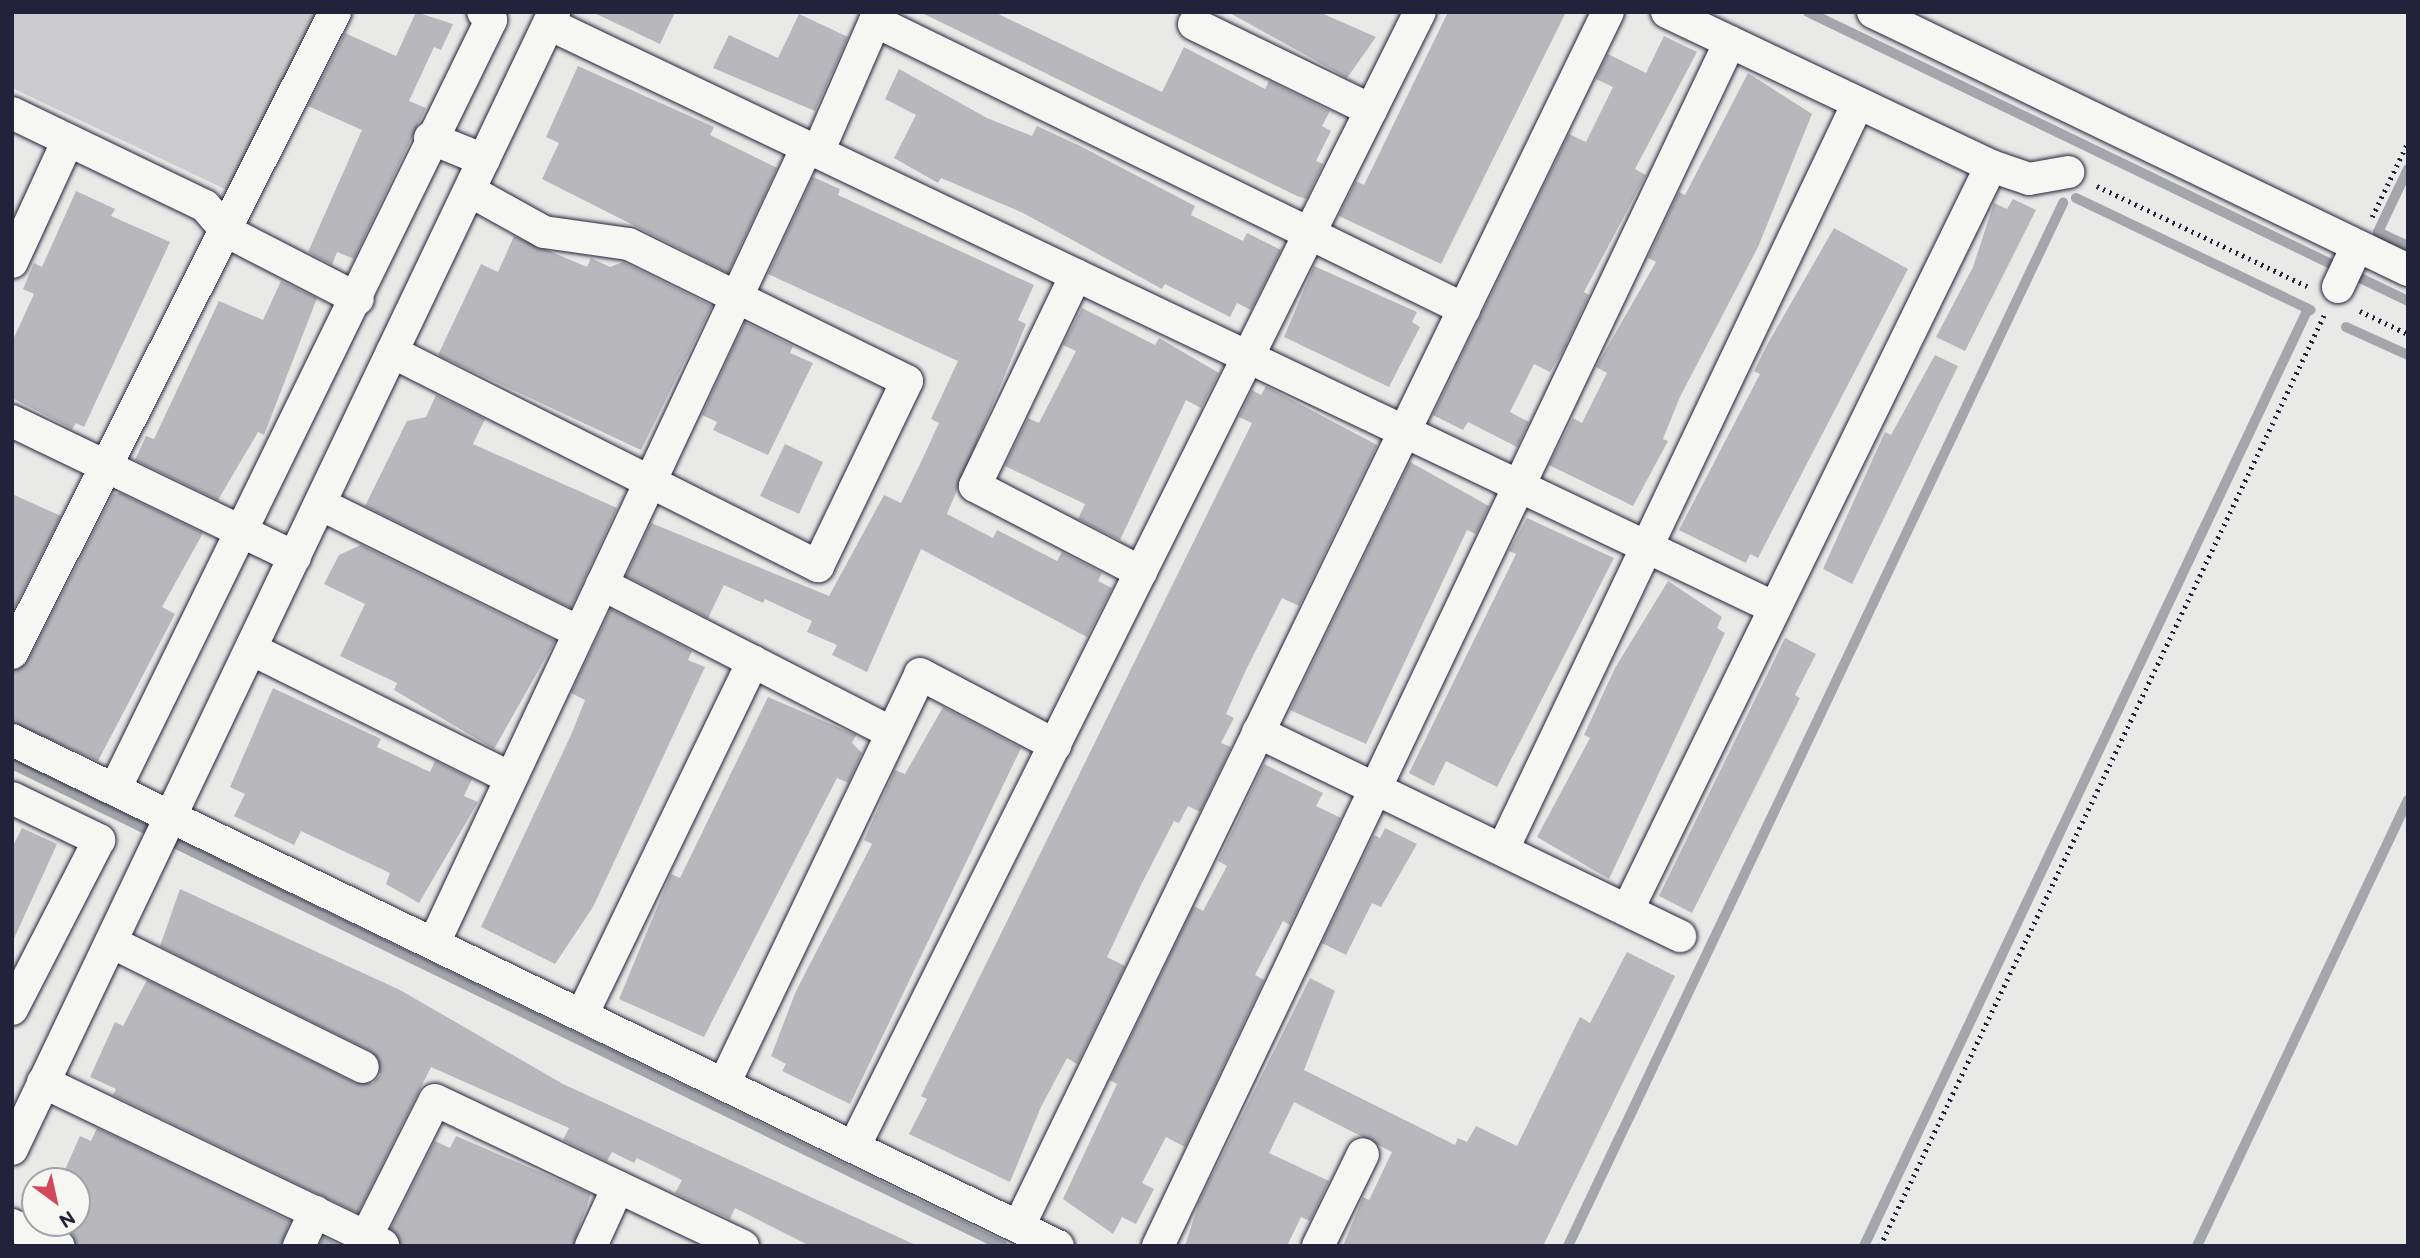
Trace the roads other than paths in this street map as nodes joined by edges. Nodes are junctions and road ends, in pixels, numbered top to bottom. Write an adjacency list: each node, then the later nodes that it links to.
1 (335, 12): 21 (street)
2 (1420, 12): 12 (street)
3 (1608, 12): 30 (street)
4 (1667, 12): 10 (street)
5 (1873, 12): 23 (street)
6 (480, 13): 14 (street)
7 (877, 16): 16 (street); 22 (street)
8 (552, 18): 16 (street); 17 (street)
9 (1194, 24): 12 (street)
10 (1730, 42): 11 (street); 37 (street)
11 (1858, 103): 18 (street); 40 (street)
12 (1371, 110): 22 (street)
13 (12, 113): 15 (street)
14 (430, 138): 17 (street); 29 (street)
15 (68, 140): 21 (street); 24 (street)
16 (812, 149): 26 (street); 28 (street)
17 (484, 160): 20 (street)
18 (1991, 166): 19 (street); 44 (street)
19 (2068, 172)
20 (470, 191): 28 (street); 31 (street)
21 (228, 232): 29 (street); 35 (street)
22 (1310, 233): 30 (street); 32 (street)
23 (2355, 252): 25 (street); 27 (street)
24 (12, 262)
25 (2408, 270)
26 (1076, 275): 32 (street); 42 (street)
27 (2335, 292)
28 (737, 295): 36 (street); 36 (street)
29 (358, 299): 39 (street)
30 (1464, 309): 34 (street)
31 (392, 352): 36 (street); 38 (street)
32 (1248, 357): 34 (street); 42 (street)
33 (12, 421): 35 (street)
34 (1405, 432): 37 (street); 49 (street)
35 (105, 464): 39 (street); 47 (street)
36 (650, 481): 43 (street)
37 (1519, 486): 40 (street); 54 (street)
38 (320, 505): 41 (street); 45 (street)
39 (240, 528): 41 (street); 55 (street)
40 (1647, 547): 44 (street); 58 (street)
41 (295, 557): 46 (street)
42 (1141, 572): 52 (street)
43 (602, 584): 45 (street); 48 (street)
44 (1775, 608): 59 (street)
45 (579, 632): 53 (street)
46 (251, 649): 53 (street); 57 (street)
47 (12, 653)
48 (754, 661): 50 (street); 64 (street)
49 (1258, 732): 54 (street); 74 (street)
50 (892, 733): 52 (street); 67 (street)
51 (12, 740): 55 (street)
52 (1055, 745): 68 (street)
53 (510, 778): 62 (street)
54 (1376, 788): 58 (street); 81 (street)
55 (115, 789): 57 (street)
56 (12, 798): 63 (street)
57 (172, 816): 61 (street); 62 (street)
58 (1503, 849): 59 (street)
59 (1628, 909): 60 (street)
60 (1680, 936)
61 (111, 942): 65 (street); 66 (street)
62 (433, 943): 64 (street)
63 (12, 1009)
64 (582, 1015): 67 (street)
65 (363, 1068)
66 (43, 1082): 69 (street); 72 (street)
67 (724, 1084): 68 (street)
68 (854, 1147): 74 (street)
69 (12, 1149)
70 (1363, 1154): 82 (street)
71 (618, 1187): 75 (street); 78 (street); 79 (street)
72 (315, 1212): 75 (street); 77 (street)
73 (12, 1225): 76 (street)
74 (1018, 1226): 80 (street)
75 (375, 1242)
76 (58, 1246)
77 (299, 1246)
78 (591, 1246)
79 (743, 1246)
80 (1058, 1246)
81 (1158, 1246)
82 (1318, 1246)

